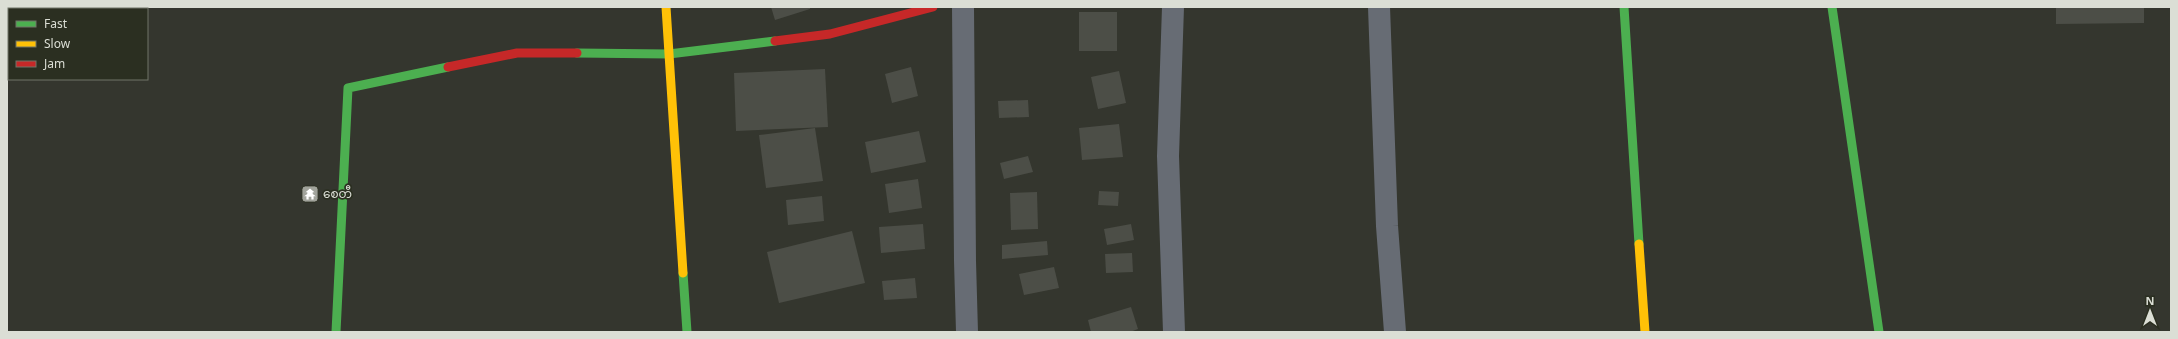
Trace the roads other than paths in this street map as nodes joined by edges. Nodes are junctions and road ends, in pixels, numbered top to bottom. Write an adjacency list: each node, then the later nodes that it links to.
1 (666, 7): 8 (main road)
2 (933, 7): 8 (main road)
3 (963, 7): 11 (street)
4 (1173, 7): 12 (street)
5 (1380, 7): 13 (street)
6 (1624, 7): 14 (main road)
7 (1832, 7): 15 (main road)
8 (669, 54): 9 (main road); 10 (main road)
9 (336, 332)
10 (687, 332)
11 (967, 332)
12 (1174, 332)
13 (1395, 332)
14 (1645, 332)
15 (1878, 332)

